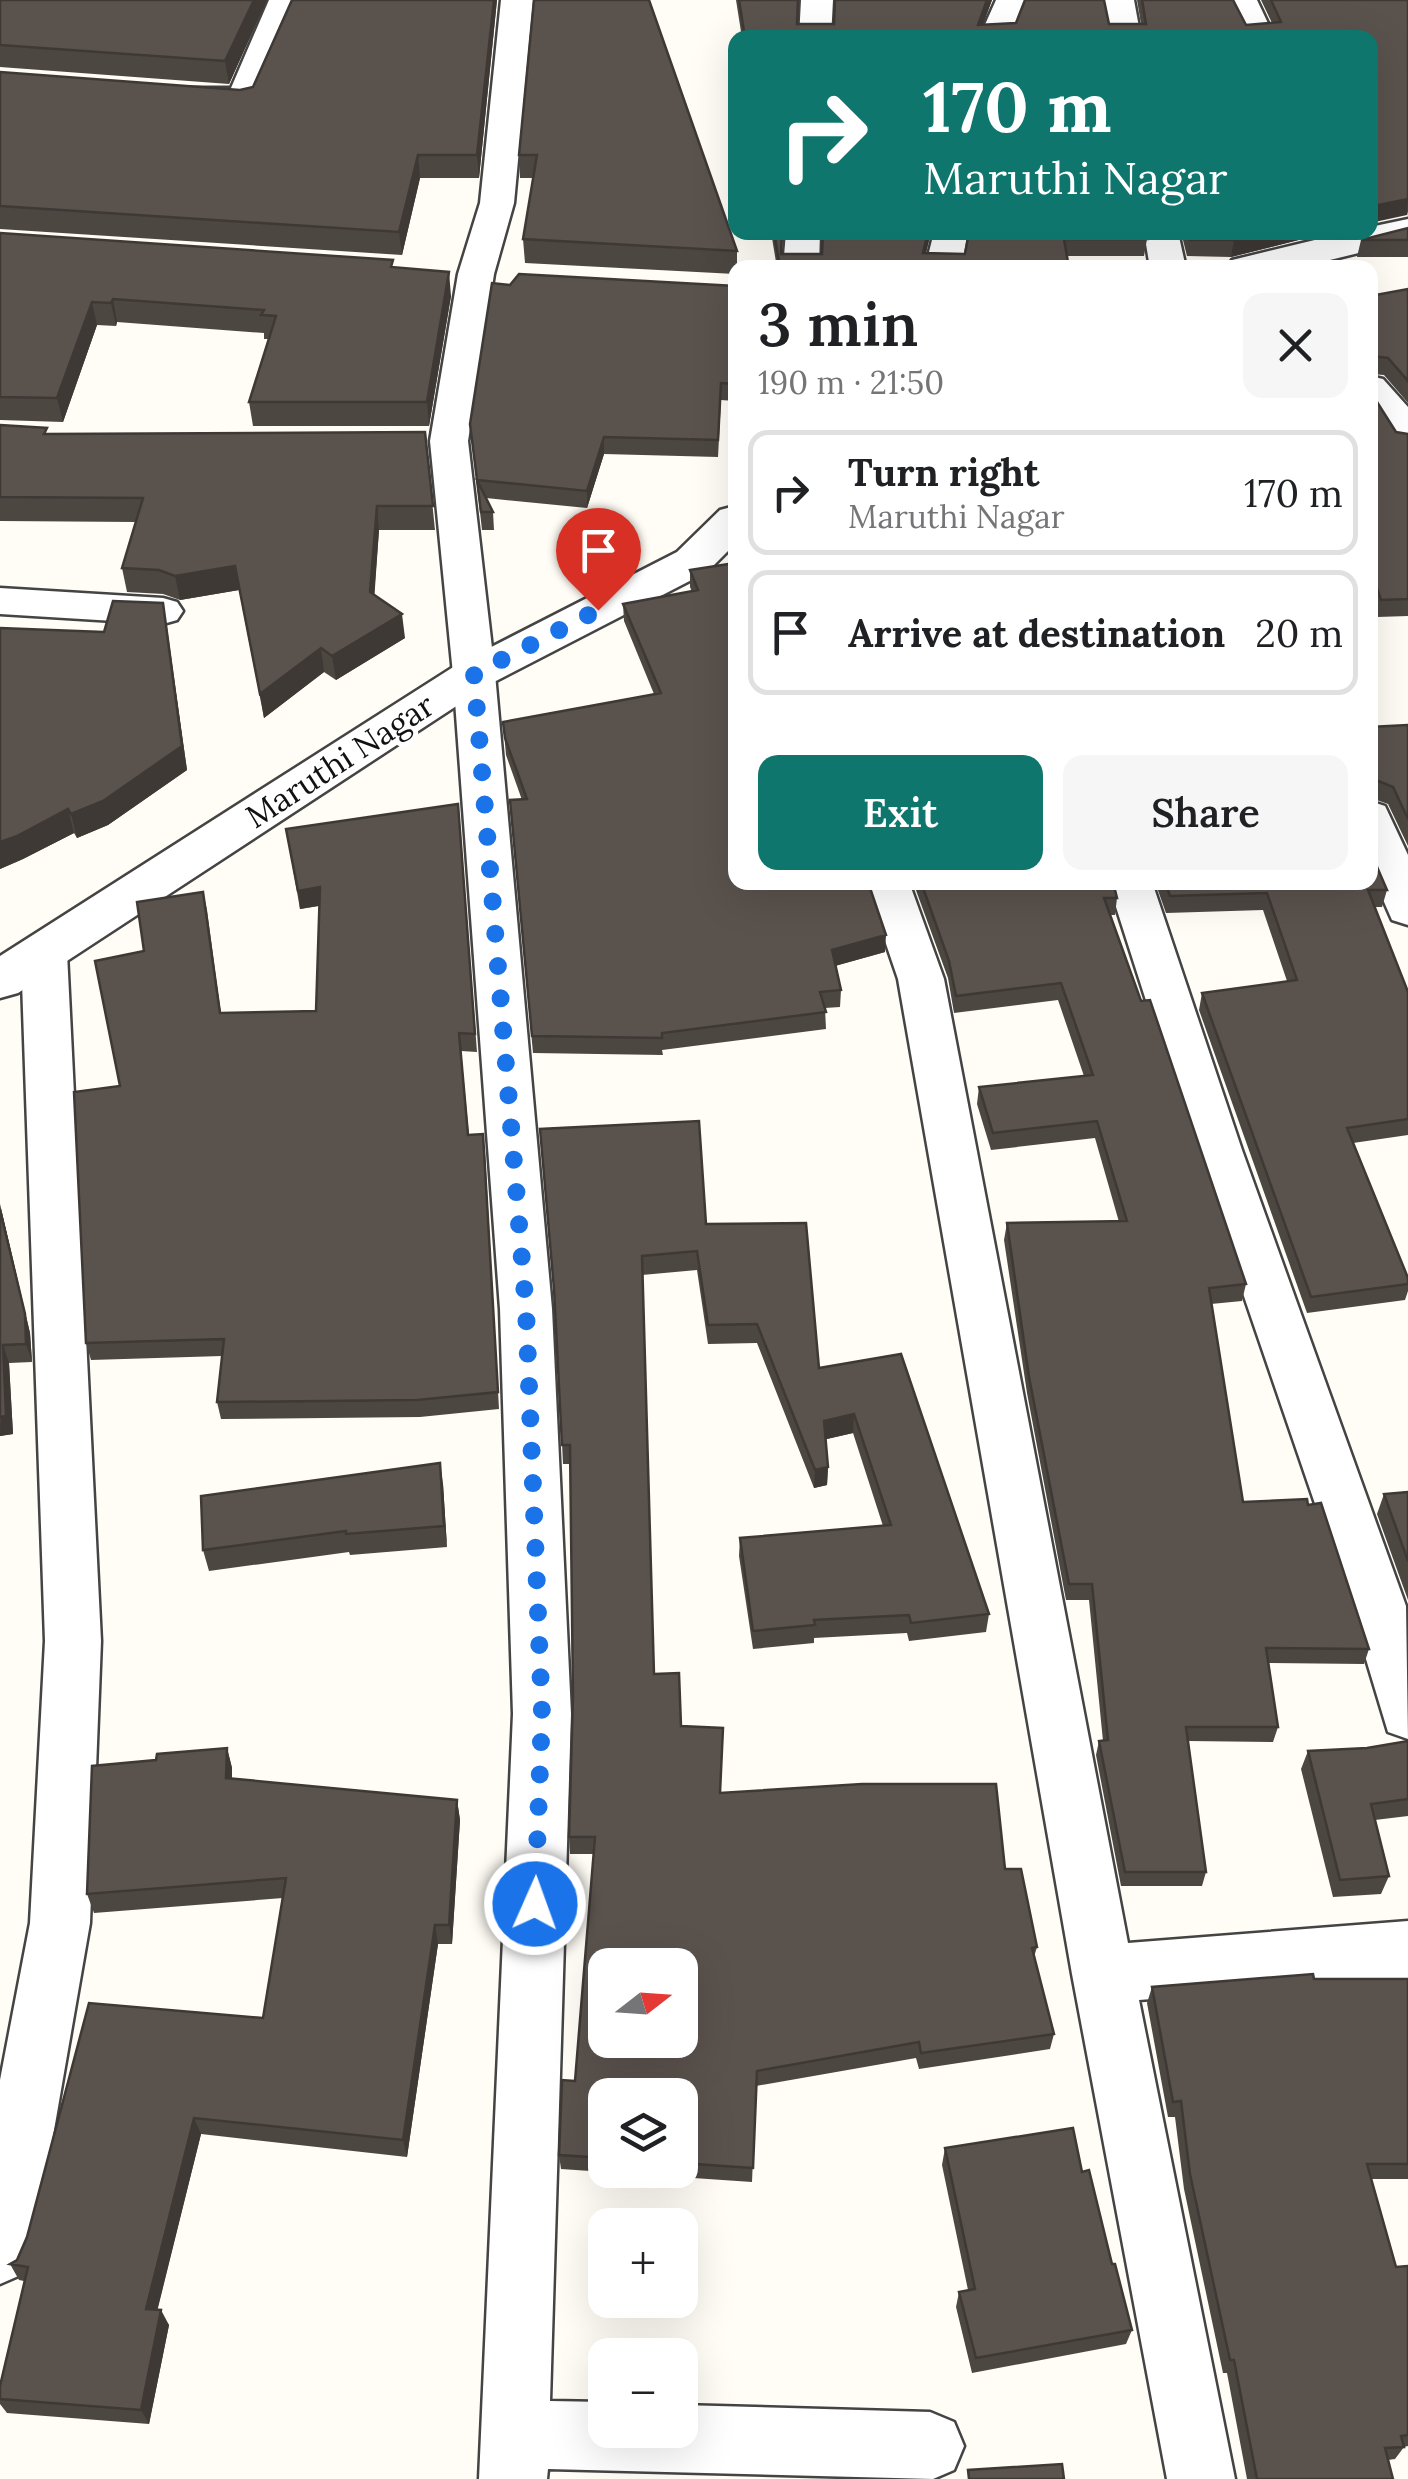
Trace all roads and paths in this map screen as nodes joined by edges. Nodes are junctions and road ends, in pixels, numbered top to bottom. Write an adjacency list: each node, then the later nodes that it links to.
1 (284, 0): 11 (street)
2 (516, 0): 15 (street)
3 (817, 0): 7 (street)
4 (1012, 0): 8 (street)
5 (1118, 0): 9 (street)
6 (1241, 0): 10 (street)
7 (815, 30)
8 (998, 30)
9 (1124, 30)
10 (1255, 30)
11 (150, 92)
12 (1358, 240): 13 (street)
13 (1277, 260)
14 (437, 272): 15 (street)
15 (476, 274): 16 (street); 20 (street)
16 (516, 276)
17 (1384, 402): 18 (street)
18 (1408, 439)
19 (410, 441): 20 (street)
20 (449, 441): 24 (street)
21 (728, 526): 24 (street, Maruthi Nagar)
22 (0, 601): 23 (street)
23 (163, 611)
24 (474, 674): 29 (street, Maruthi Nagar); 36 (street)
25 (1378, 835): 28 (street)
26 (890, 890): 33 (street)
27 (1133, 890): 30 (street)
28 (1408, 908)
29 (22, 967): 34 (street)
30 (1393, 1606): 31 (street)
31 (1408, 1714)
32 (1408, 1950): 33 (street)
33 (1103, 1974): 37 (street)
34 (0, 2251)
35 (930, 2446): 36 (street)
36 (515, 2456)
37 (1201, 2479)

